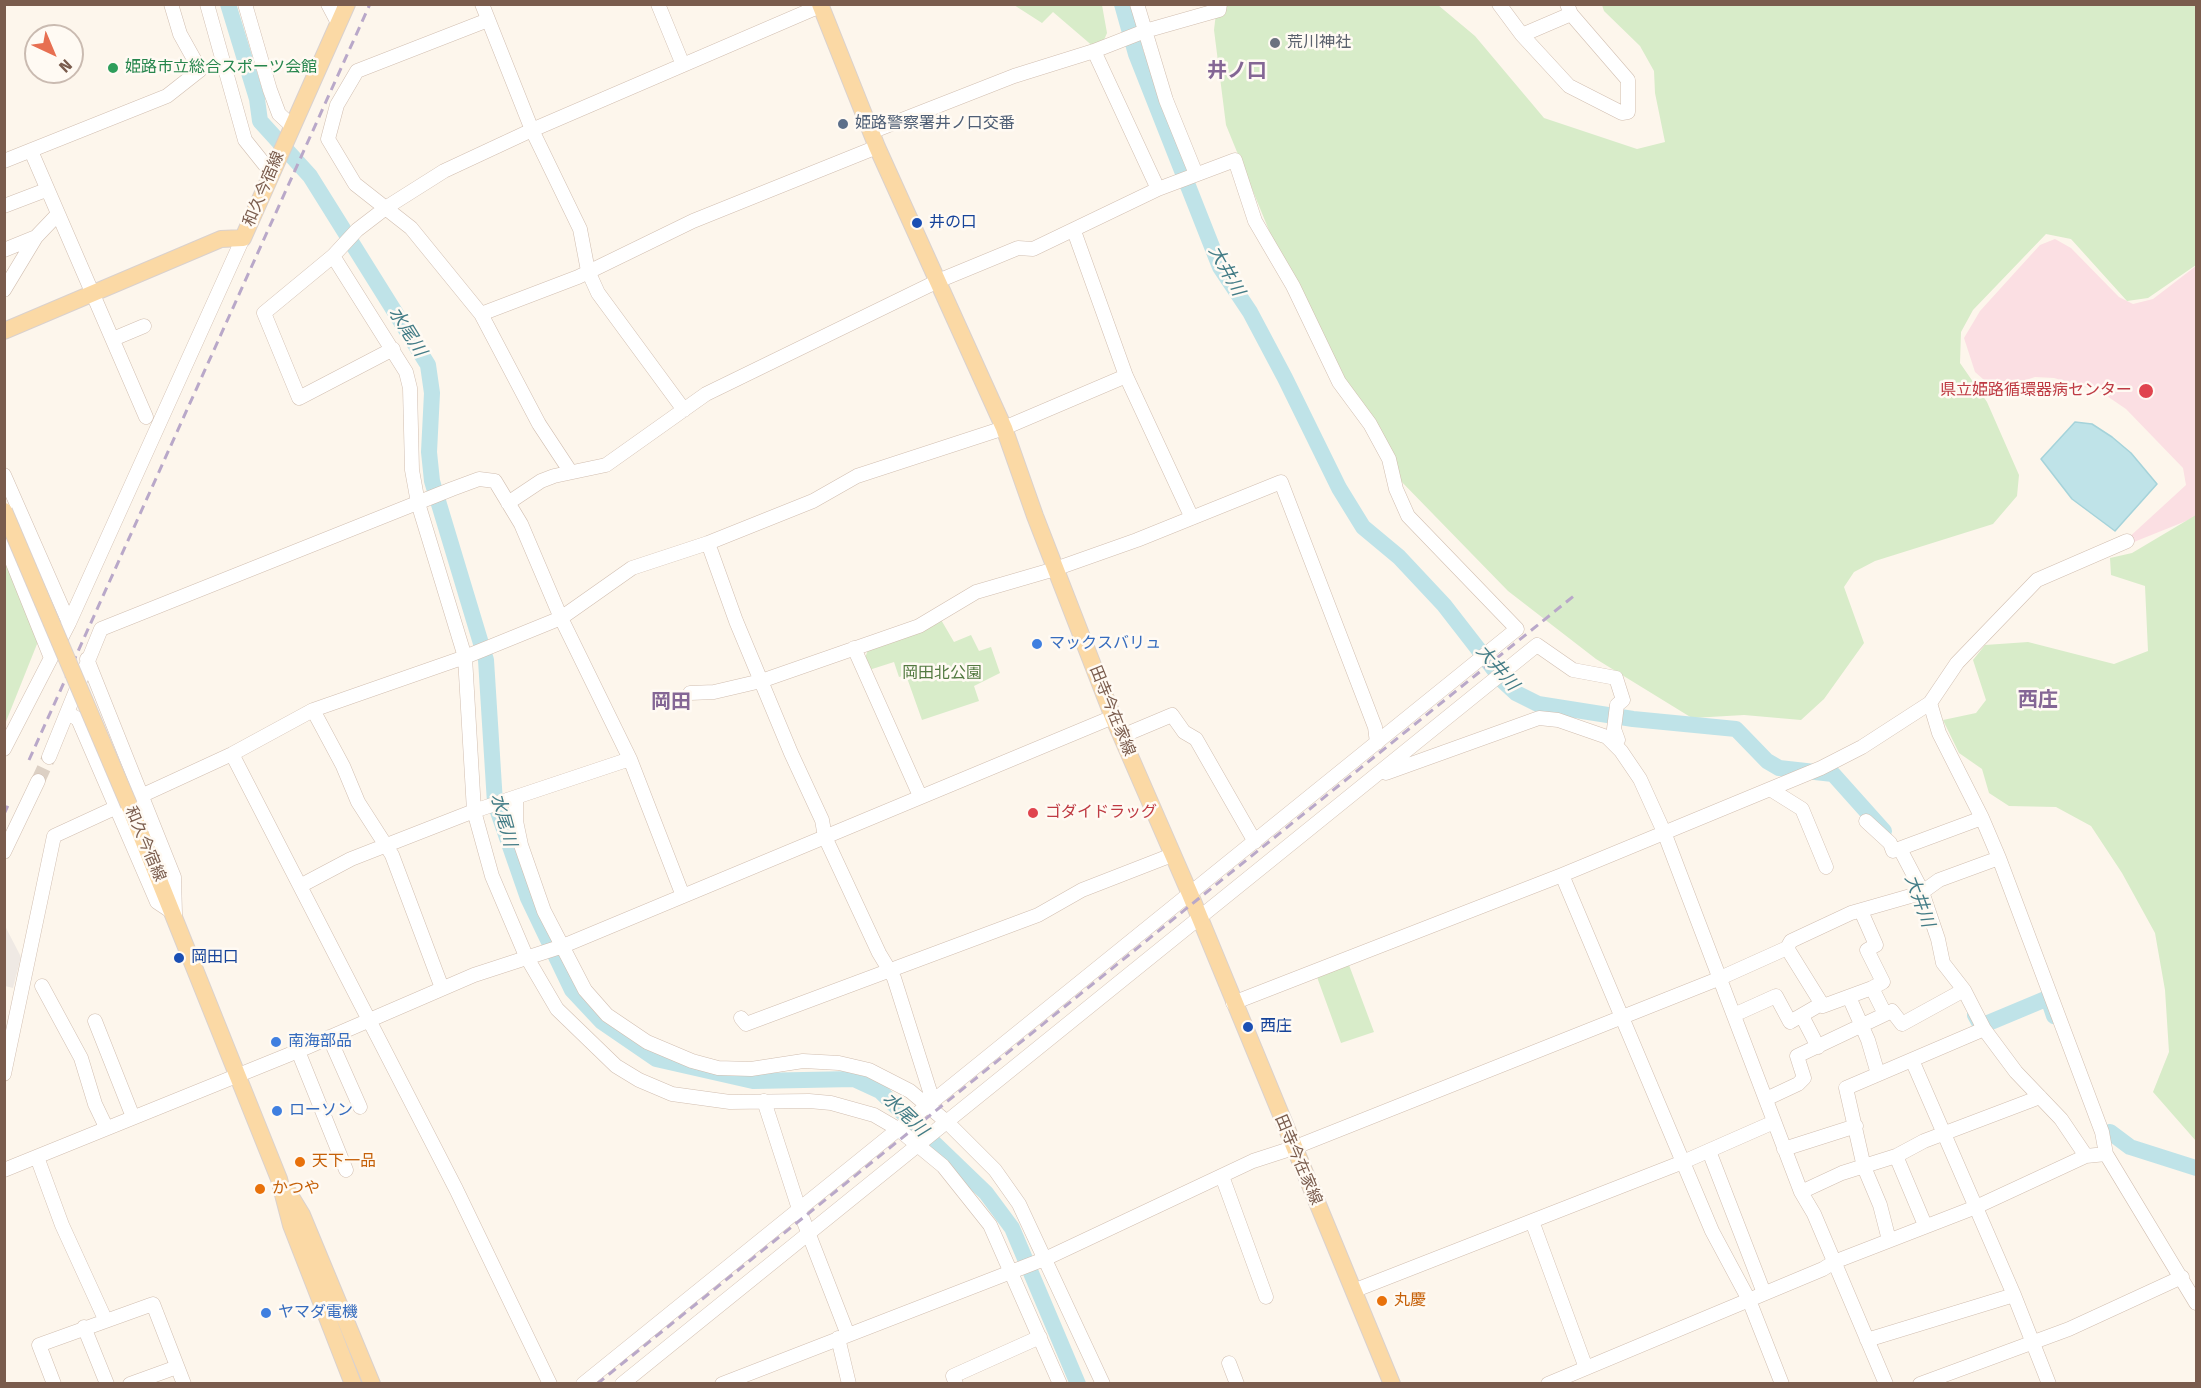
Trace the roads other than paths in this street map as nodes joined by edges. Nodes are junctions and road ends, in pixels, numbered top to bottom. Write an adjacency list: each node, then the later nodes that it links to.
1 (171, 4): 22 (street)
2 (207, 4): 24 (street)
3 (245, 4): 19 (street)
4 (328, 4): 14 (street)
5 (347, 4): 14 (main road, 和久今宿線)
6 (482, 4): 13 (street)
7 (658, 4): 18 (street)
8 (1137, 4): 15 (street)
9 (1220, 4): 15 (street)
10 (1499, 4): 16 (street)
11 (820, 5): 18 (street); 21 (main road, 田寺今在家線)
12 (1569, 9): 16 (street); 16 (street)
13 (488, 20): 20 (street); 29 (street)
14 (338, 23): 19 (main road, 和久今宿線)
15 (1145, 31): 17 (street); 25 (street)
16 (1522, 35)
17 (1094, 51): 21 (street); 26 (street)
18 (683, 65): 20 (street)
19 (292, 126): 24 (main road, 和久今宿線)
20 (532, 130): 29 (street); 36 (street)
21 (874, 140): 36 (street); 37 (main road, 田寺今在家線)
22 (31, 151): 23 (street); 27 (street)
23 (4, 161)
24 (272, 170): 33 (main road, 和久今宿線)
25 (1196, 174): 26 (street); 61 (street)
26 (1158, 189): 31 (street)
27 (46, 190): 28 (street); 30 (street)
28 (4, 206)
29 (387, 207): 35 (street); 40 (street)
30 (57, 215): 32 (street); 39 (street)
31 (1074, 231): 37 (street); 45 (street)
32 (36, 237): 34 (street); 38 (street)
33 (243, 238): 39 (main road, 和久今宿線); 60 (street)
34 (4, 250)
35 (333, 256): 44 (street); 44 (street)
36 (588, 271): 40 (street); 46 (street)
37 (938, 281): 46 (street); 48 (main road, 田寺今在家線)
38 (4, 290)
39 (92, 294): 42 (main road, 和久今宿線); 43 (street)
40 (481, 314): 49 (street)
41 (144, 326): 43 (street)
42 (4, 330)
43 (113, 339): 47 (street)
44 (393, 349): 51 (street)
45 (1126, 376): 48 (street); 54 (street)
46 (684, 410): 49 (street)
47 (146, 417)
48 (1004, 428): 57 (street); 58 (main road, 田寺今在家線)
49 (570, 471): 52 (street)
50 (4, 475): 60 (street)
51 (418, 503): 52 (street); 64 (street); 66 (street)
52 (508, 503): 59 (street)
53 (4, 511): 85 (main road, 和久今宿線, bridge)
54 (1192, 518): 58 (street); 74 (street)
55 (4, 541): 65 (street)
56 (2127, 541): 69 (street)
57 (708, 543): 59 (street); 67 (street)
58 (1055, 569): 62 (street); 72 (main road, 田寺今在家線)
59 (561, 618): 64 (street); 79 (street)
60 (69, 623): 65 (street)
61 (1511, 635): 63 (street); 74 (street)
62 (854, 648): 67 (street); 83 (street)
63 (1528, 652): 75 (street); 80 (street)
64 (465, 657): 70 (street); 86 (street)
65 (51, 658): 76 (street)
66 (87, 659): 71 (street); 85 (street)
67 (761, 681): 68 (street); 90 (street)
68 (690, 693)
69 (1930, 703): 82 (street); 87 (street)
70 (313, 710): 77 (street); 92 (street)
71 (67, 713): 78 (street); 85 (street)
72 (1113, 717): 73 (main road, 田寺今在家線); 83 (street)
73 (1122, 736): 91 (street); 95 (main road, 田寺今在家線)
74 (1377, 743): 91 (street)
75 (1615, 745): 80 (street); 89 (street)
76 (4, 749)
77 (232, 754): 85 (street); 99 (street)
78 (49, 757)
79 (630, 759): 84 (street); 102 (street)
80 (1376, 777): 104 (street)
81 (38, 781): 94 (street)
82 (1770, 789): 89 (street); 97 (street)
83 (920, 796): 90 (street)
84 (516, 797): 86 (street); 105 (street)
85 (129, 803): 130 (main road, 和久今宿線); 131 (street)
86 (474, 811): 92 (street); 107 (street)
87 (1982, 818): 93 (street); 96 (street)
88 (1866, 821): 93 (street)
89 (1664, 831): 98 (street); 109 (street)
90 (825, 837): 102 (street); 108 (street)
91 (1255, 842): 101 (street)
92 (387, 845): 99 (street); 111 (street)
93 (1899, 849): 100 (street)
94 (4, 852)
95 (1172, 855): 101 (main road, 田寺今在家線); 108 (street)
96 (1999, 858): 100 (street); 149 (street)
97 (1826, 867)
98 (1562, 875): 115 (street); 121 (street)
99 (300, 886): 122 (street)
100 (1921, 893): 103 (street); 113 (street)
101 (1190, 894): 104 (main road, 田寺今在家線); 136 (street)
102 (683, 896): 105 (street)
103 (1861, 911): 106 (street); 112 (street)
104 (1198, 919): 115 (main road, 田寺今在家線); 140 (street)
105 (563, 946): 107 (street); 136 (street)
106 (1787, 948): 109 (street); 116 (street)
107 (526, 956): 111 (street); 135 (street)
108 (888, 969): 120 (street); 136 (street)
109 (1718, 980): 117 (street); 121 (street)
110 (42, 986): 142 (street)
111 (442, 988): 122 (street)
112 (1872, 988): 114 (street); 118 (street)
113 (1964, 990): 118 (street); 125 (street)
114 (1849, 997): 116 (street); 124 (street)
115 (1233, 1002): 146 (main road, 田寺今在家線)
116 (1821, 1004): 119 (street)
117 (1736, 1014): 119 (street); 134 (street)
118 (1885, 1014): 124 (street)
119 (1802, 1016): 127 (street)
120 (741, 1018)
121 (1624, 1018): 146 (street); 153 (street)
122 (369, 1019): 126 (street); 191 (street)
123 (95, 1021): 138 (street)
124 (1862, 1025): 127 (street); 132 (street)
125 (1984, 1029): 129 (street); 133 (street)
126 (329, 1037): 128 (street); 137 (street)
127 (1818, 1047): 134 (street)
128 (298, 1051): 130 (street); 156 (street)
129 (1912, 1060): 132 (street); 144 (street)
130 (238, 1073): 138 (street); 158 (main road, 和久今宿線)
131 (4, 1074)
132 (1878, 1074): 141 (street)
133 (2040, 1096): 144 (street); 151 (street)
134 (1766, 1099): 139 (street)
135 (764, 1101): 143 (street); 161 (street)
136 (930, 1104): 140 (street); 143 (street)
137 (360, 1107)
138 (134, 1117): 142 (street)
139 (1774, 1122): 147 (street); 148 (street)
140 (948, 1123): 145 (street); 166 (street)
141 (1856, 1126): 147 (street); 154 (street)
142 (106, 1127): 152 (street)
143 (898, 1129): 145 (street); 161 (street)
144 (1945, 1134): 150 (street); 160 (street)
145 (918, 1147): 164 (street); 168 (street)
146 (1293, 1148): 157 (street); 170 (main road, 田寺今在家線)
147 (1784, 1149): 159 (street)
148 (1709, 1151): 153 (street); 171 (street)
149 (2106, 1154): 151 (street); 169 (street)
150 (1896, 1156): 154 (street); 163 (street)
151 (2086, 1156): 160 (street)
152 (37, 1157): 155 (street); 176 (street)
153 (1683, 1162): 162 (street); 174 (street)
154 (1864, 1167): 159 (street); 165 (street)
155 (4, 1170)
156 (345, 1170)
157 (1222, 1176): 166 (street); 173 (street)
158 (279, 1179): 189 (main road, 和久今宿線); 190 (main road, 和久今宿線)
159 (1801, 1192): 167 (street)
160 (1976, 1207): 163 (street); 172 (street)
161 (799, 1209): 164 (street); 192 (street)
162 (1532, 1221): 170 (street); 184 (street)
163 (1925, 1225): 165 (street)
164 (810, 1233): 178 (street); 193 (street)
165 (1889, 1240): 167 (street)
166 (1047, 1258): 168 (street); 198 (street)
167 (1834, 1262): 171 (street); 180 (street)
168 (1010, 1272): 178 (street); 179 (street)
169 (2182, 1277): 175 (street); 181 (street)
170 (1353, 1291): 200 (main road, 田寺今在家線)
171 (1764, 1293): 174 (street)
172 (2014, 1295): 180 (street); 181 (street)
173 (1266, 1297)
174 (1749, 1300): 184 (street); 202 (street)
175 (2196, 1303)
176 (105, 1319): 177 (street); 183 (street)
177 (84, 1327): 185 (street); 186 (street)
178 (843, 1336): 194 (street); 195 (street)
179 (1040, 1337): 196 (street); 197 (street)
180 (1867, 1340): 203 (street)
181 (2033, 1342): 204 (street); 205 (street)
182 (1228, 1363): 199 (street)
183 (177, 1367): 187 (street); 188 (street)
184 (1586, 1368): 201 (street)
185 (54, 1383)
186 (107, 1383)
187 (130, 1383)
188 (184, 1383)
189 (353, 1383)
190 (372, 1383)
191 (550, 1383)
192 (584, 1383)
193 (622, 1383)
194 (722, 1383)
195 (849, 1383)
196 (956, 1383)
197 (1058, 1383)
198 (1103, 1383)
199 (1237, 1383)
200 (1392, 1383)
201 (1548, 1383)
202 (1782, 1383)
203 (1886, 1383)
204 (1920, 1383)
205 (2049, 1383)

